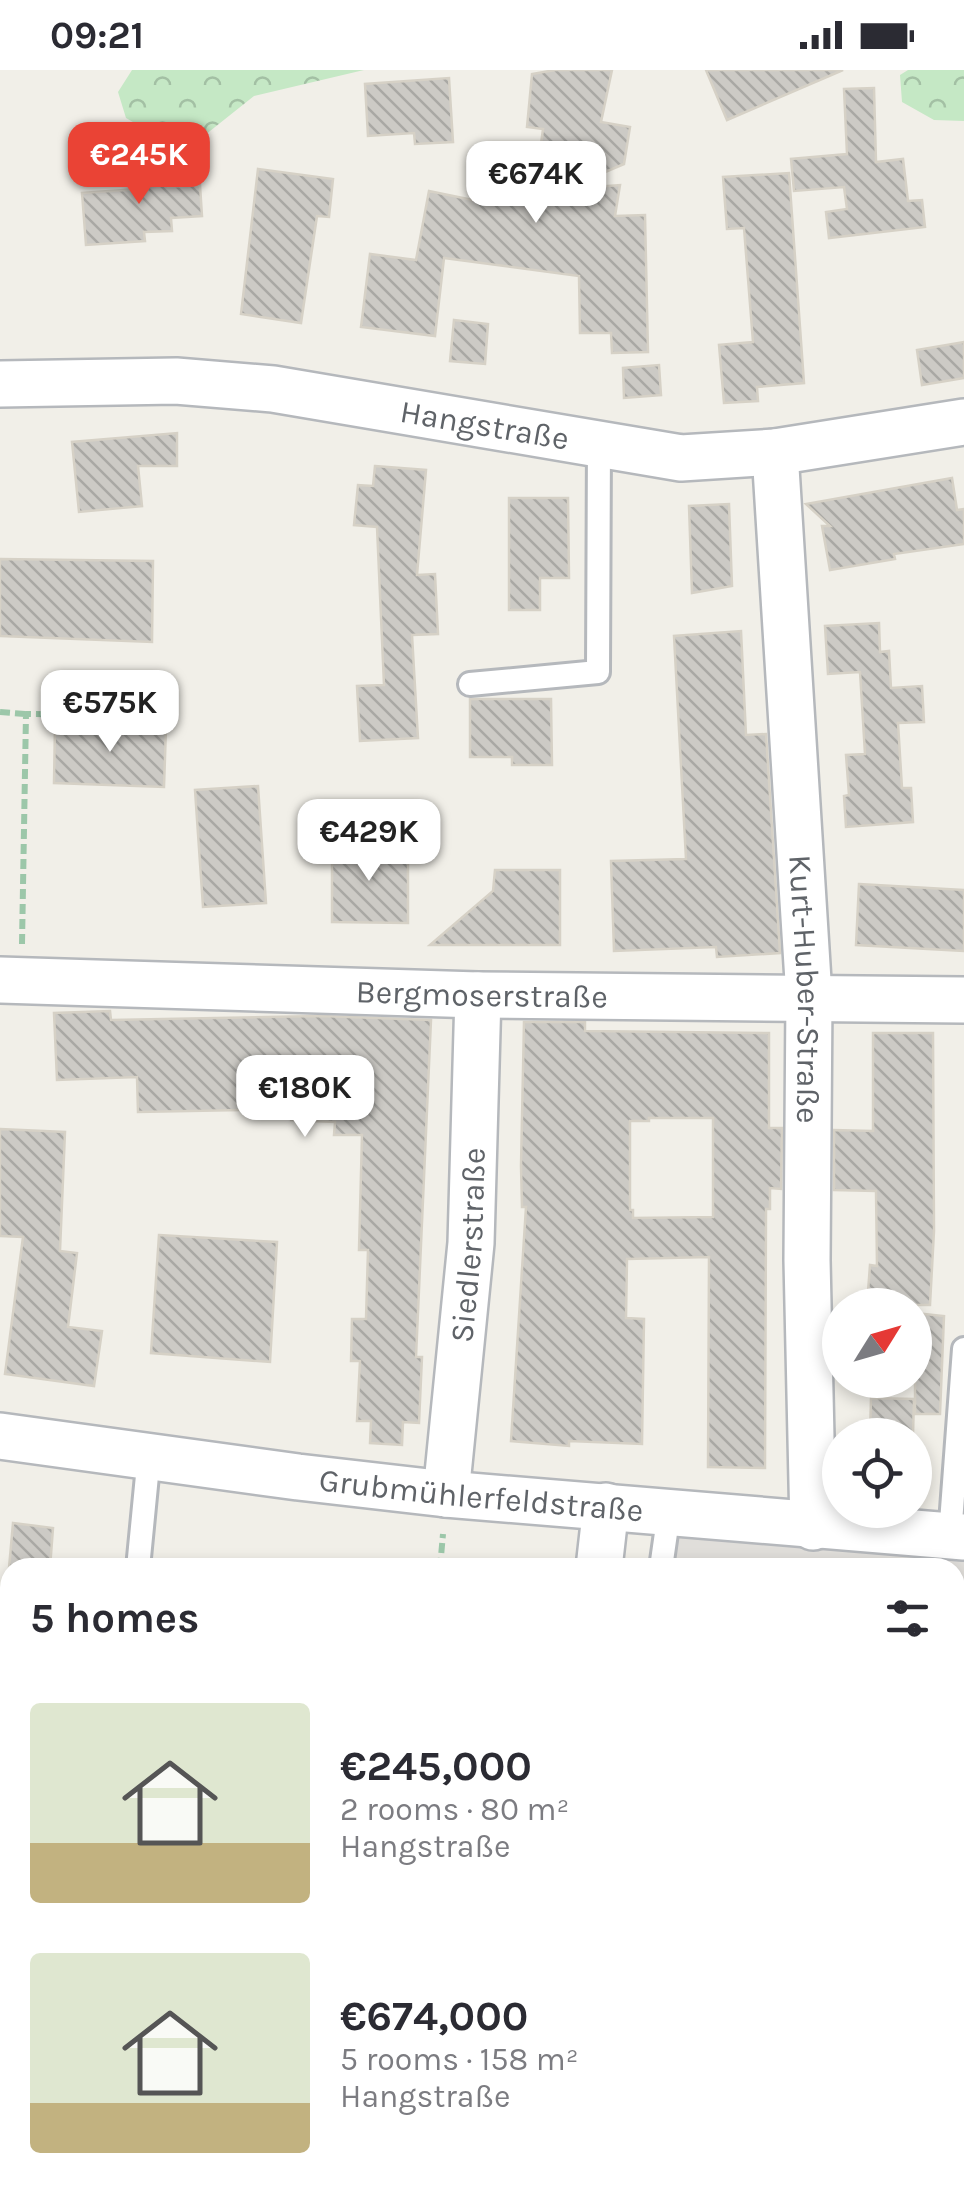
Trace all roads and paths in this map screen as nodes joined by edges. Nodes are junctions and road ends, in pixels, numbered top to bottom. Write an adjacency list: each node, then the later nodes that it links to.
1 (0, 384): 3 (street, Hangstraße)
2 (964, 422): 4 (street, Hangstraße)
3 (599, 441): 4 (street, Hangstraße); 5 (lane)
4 (775, 452): 11 (street, Kurt-Huber-Straße)
5 (470, 684)
6 (0, 712): 7 (path)
7 (26, 714): 8 (path); 9 (path)
8 (109, 715)
9 (11, 965): 10 (street, Bergmoserstraße)
10 (478, 995): 11 (street, Bergmoserstraße); 16 (street, Siedlerstraße)
11 (808, 997): 12 (street, Bergmoserstraße); 19 (street, Kurt-Huber-Straße)
12 (964, 1000)
13 (964, 1349): 20 (lane)
14 (0, 1436): 15 (street, Grubmühlerfeldstraße)
15 (149, 1455): 16 (street, Grubmühlerfeldstraße); 21 (lane)
16 (446, 1494): 17 (street, Grubmühlerfeldstraße)
17 (606, 1506): 18 (street, Grubmühlerfeldstraße); 22 (street)
18 (669, 1512): 19 (street, Grubmühlerfeldstraße); 23 (lane)
19 (813, 1527): 20 (street, Grubmühlerfeldstraße)
20 (957, 1537)
21 (139, 1558)
22 (599, 1558)
23 (662, 1558)

